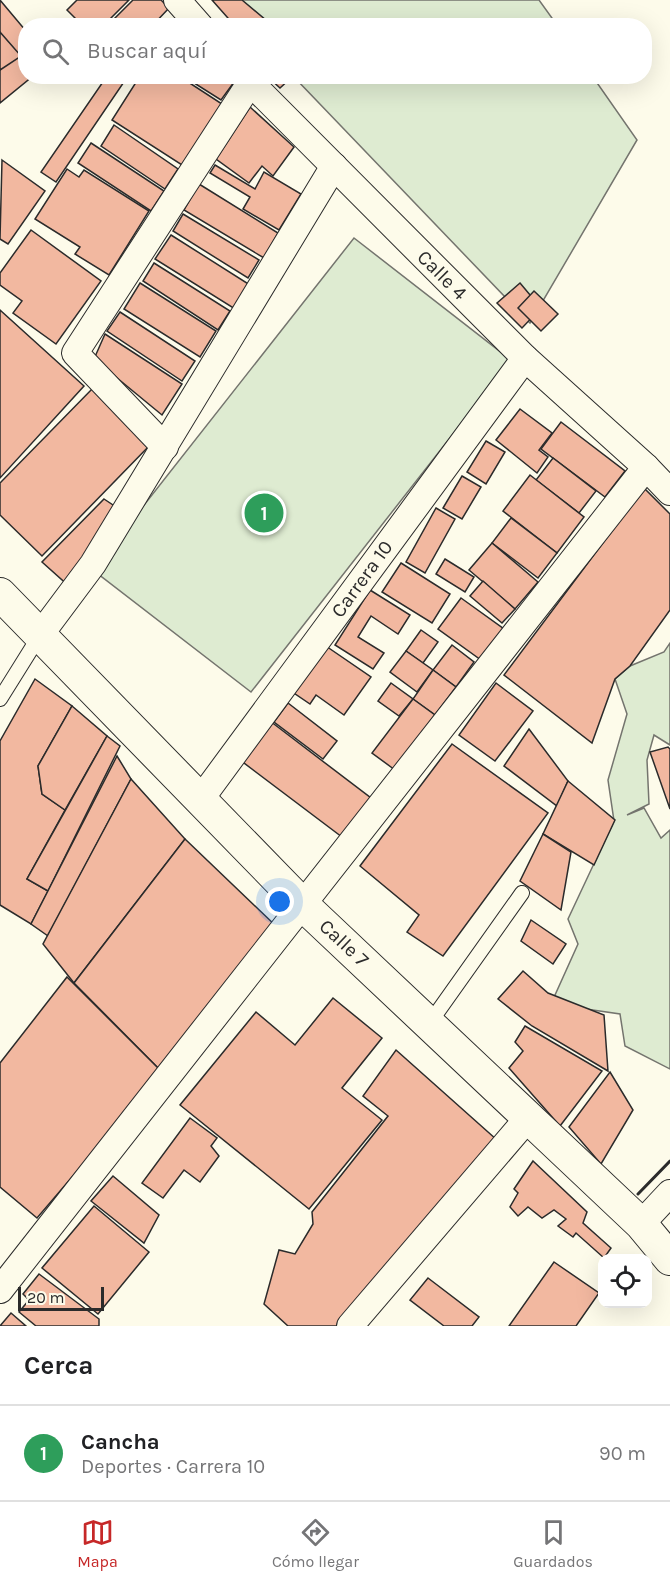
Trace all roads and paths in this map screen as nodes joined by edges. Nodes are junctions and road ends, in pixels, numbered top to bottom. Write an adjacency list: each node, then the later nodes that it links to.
1 (177, 0): 2 (street)
2 (193, 18)
3 (244, 84): 7 (street)
4 (251, 84): 5 (street, Calle 4)
5 (334, 166): 6 (street, Calle 4); 7 (street)
6 (525, 358): 8 (street, Calle 4); 13 (street, Carrera 10)
7 (165, 447): 11 (street)
8 (646, 467): 9 (street, Calle 4); 15 (street)
9 (670, 492)
10 (0, 594): 11 (street, Calle 7)
11 (40, 635): 12 (lane); 13 (street, Calle 7)
12 (0, 699)
13 (200, 800): 15 (street, Calle 7)
14 (522, 893): 16 (lane)
15 (303, 905): 16 (street, Calle 7); 21 (street)
16 (429, 1024): 17 (street, Calle 7)
17 (537, 1127): 19 (street, Calle 7); 22 (street)
18 (670, 1193): 19 (street)
19 (641, 1224): 20 (street, Calle 7)
20 (670, 1259)
21 (0, 1290)
22 (350, 1326)

